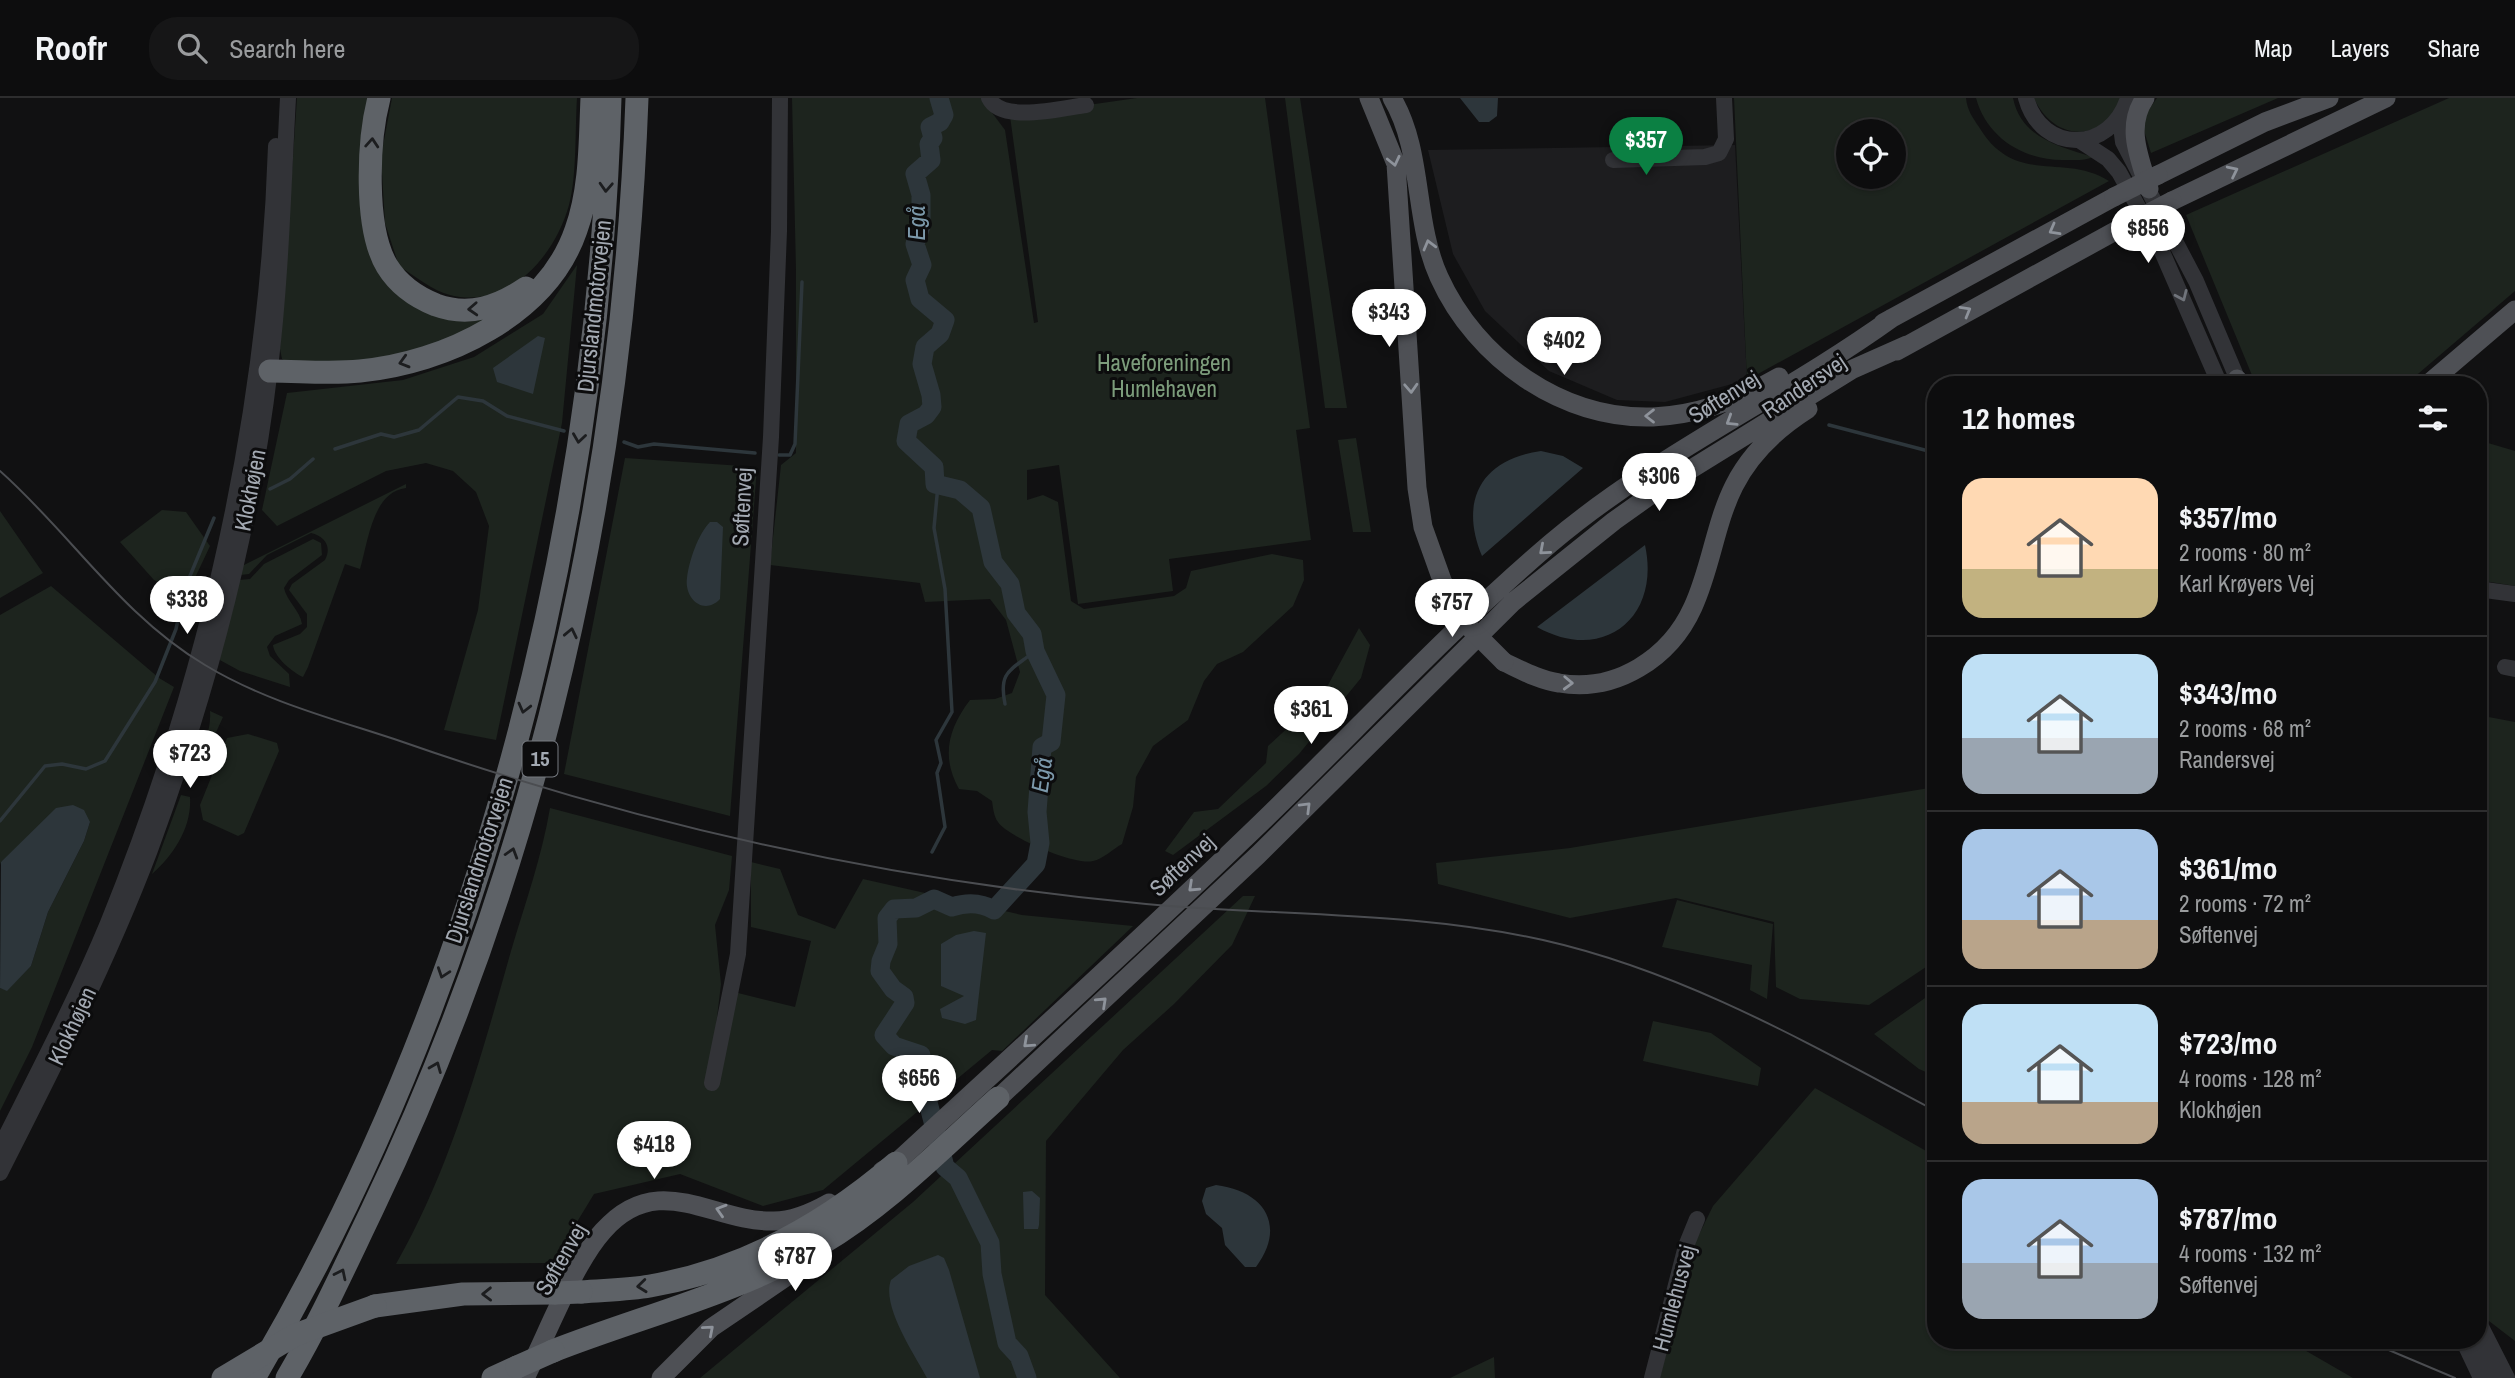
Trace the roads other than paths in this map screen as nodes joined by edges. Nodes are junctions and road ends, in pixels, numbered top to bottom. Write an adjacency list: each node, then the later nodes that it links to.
1 (277, 98): 29 (street, Klokhøjen)
2 (288, 98): 29 (street, Klokhøjen)
3 (379, 98): 23 (highway, one-way to 3)
4 (592, 98): 23 (highway)
5 (610, 98): 49 (highway, Djurslandmotorvejen / 15, one-way to 49)
6 (637, 98): 50 (highway, Djurslandmotorvejen / 15, one-way to 6)
7 (780, 98): 36 (street, Søftenvej)
8 (989, 98): 18 (street)
9 (1369, 98): 28 (main road, Randersvej, one-way to 28, bridge)
10 (1392, 98): 26 (main road, Randersvej, one-way to 10)
11 (1724, 98): 22 (street)
12 (2026, 98): 21 (street)
13 (2128, 98): 19 (street)
14 (2145, 98): 24 (main road)
15 (2305, 98): 20 (main road)
16 (2329, 98): 20 (main road, Randersvej)
17 (2386, 98): 28 (main road, Randersvej, one-way to 17, bridge)
18 (1086, 105)
19 (2120, 119): 21 (street); 24 (street)
20 (2265, 122): 24 (main road, Randersvej)
21 (2079, 140): 30 (street, one-way to 30)
22 (1613, 160)
23 (586, 174): 29 (highway, one-way to 29)
24 (2153, 182): 26 (main road, Randersvej, one-way to 26, bridge); 31 (street)
25 (2515, 310): 32 (main road)
26 (1892, 318): 38 (main road, Søftenvej, one-way to 38)
27 (2515, 326): 33 (main road)
28 (1907, 345): 37 (main road, Søftenvej, one-way to 28)
29 (264, 371): 39 (street, Klokhøjen); 40 (street, Klokhøjen)
30 (2231, 376)
31 (2232, 376)
32 (2438, 376)
33 (2456, 376)
34 (2487, 590): 35 (street)
35 (2515, 594)
36 (712, 1083)
37 (998, 1098): 38 (highway)
38 (974, 1112): 41 (highway)
39 (0, 1147)
40 (0, 1172)
41 (901, 1174): 46 (highway, bridge); 46 (main road, Søftenvej, one-way to 46); 48 (highway, one-way to 48, bridge); 52 (main road, one-way to 41)
42 (1697, 1219): 53 (street, Humlehusvej)
43 (2487, 1339): 47 (street)
44 (2467, 1349): 54 (street)
45 (2482, 1349): 47 (street)
46 (521, 1373): 51 (highway)
47 (2505, 1375)
48 (222, 1378)
49 (254, 1378)
50 (287, 1378)
51 (493, 1378)
52 (661, 1378)
53 (1652, 1378)
54 (2481, 1378)

